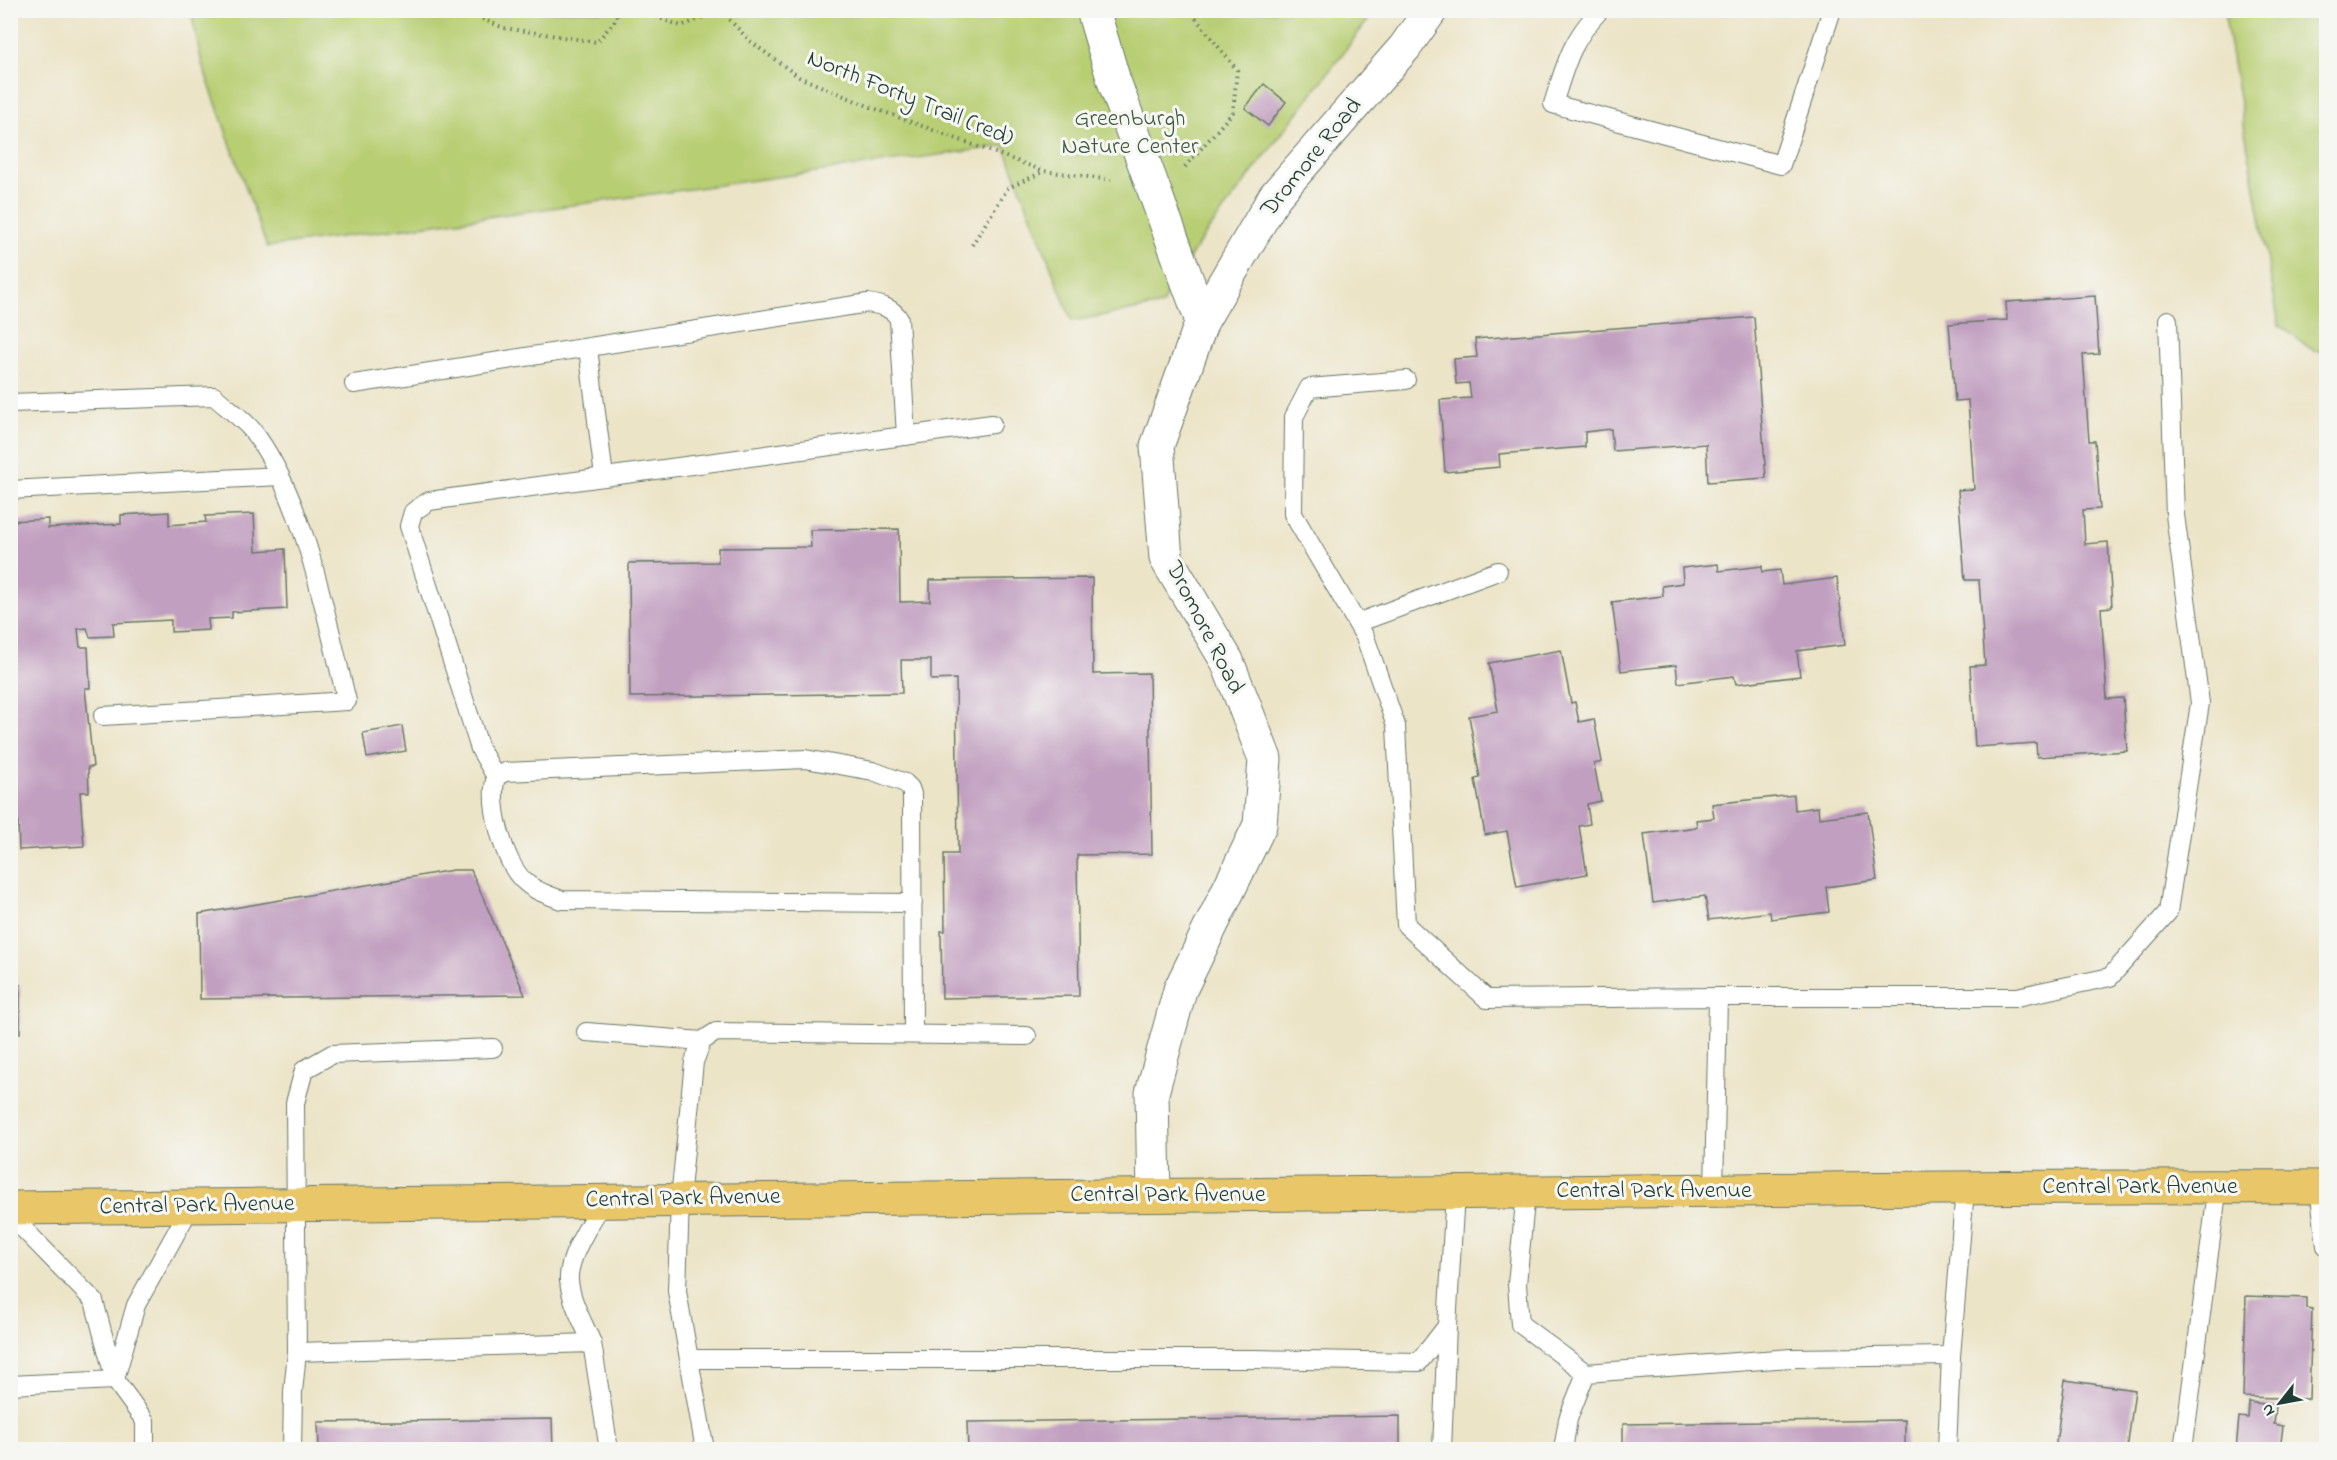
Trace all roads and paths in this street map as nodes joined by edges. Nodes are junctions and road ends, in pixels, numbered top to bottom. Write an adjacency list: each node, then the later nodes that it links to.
1 (460, 10): 2 (path)
2 (616, 10)
3 (646, 10): 9 (path, North Forty Trail (red))
4 (1093, 10): 11 (street)
5 (1190, 10): 11 (path)
6 (1431, 10): 14 (street, Dromore Road)
7 (1600, 10): 8 (lane)
8 (1832, 10)
9 (722, 11): 10 (path, North Forty Trail (red))
10 (1044, 171): 11 (path, North Forty Trail (red)); 12 (path)
11 (1152, 185): 14 (street)
12 (972, 245)
13 (2168, 320): 29 (lane)
14 (1203, 321): 41 (street, Dromore Road)
15 (588, 348): 17 (lane); 20 (lane); 22 (lane)
16 (1406, 380): 25 (lane)
17 (354, 384)
18 (10, 403): 21 (lane)
19 (992, 424): 20 (lane)
20 (906, 436): 22 (lane)
21 (280, 476): 23 (lane); 26 (lane)
22 (604, 477): 27 (lane)
23 (10, 490)
24 (1498, 571): 25 (lane)
25 (1357, 623): 29 (lane)
26 (103, 716)
27 (496, 777): 28 (lane); 28 (lane)
28 (913, 903): 31 (lane)
29 (1718, 996): 38 (lane)
30 (586, 1032): 33 (lane)
31 (913, 1034): 32 (lane); 33 (lane)
32 (1027, 1036)
33 (702, 1041): 42 (lane)
34 (493, 1048): 44 (lane)
35 (2218, 1185): 36 (main road, Central Park Avenue); 37 (main road, Central Park Avenue); 64 (lane)
36 (2323, 1187): 48 (lane)
37 (1965, 1189): 38 (main road, Central Park Avenue); 52 (lane)
38 (1713, 1191): 39 (main road, Central Park Avenue)
39 (1526, 1192): 40 (main road, Central Park Avenue); 54 (lane)
40 (1455, 1193): 41 (main road, Central Park Avenue); 49 (lane)
41 (1154, 1195): 42 (main road, Central Park Avenue)
42 (680, 1199): 43 (main road, Central Park Avenue); 53 (lane)
43 (603, 1200): 44 (main road, Central Park Avenue); 50 (lane)
44 (296, 1204): 45 (main road, Central Park Avenue); 51 (lane)
45 (191, 1206): 46 (main road, Central Park Avenue); 55 (lane)
46 (10, 1208)
47 (10, 1215): 55 (lane)
48 (2326, 1246)
49 (1447, 1326): 53 (lane); 61 (lane)
50 (592, 1343): 51 (lane); 59 (lane)
51 (297, 1352): 58 (lane)
52 (1951, 1356): 54 (lane); 63 (lane)
53 (689, 1359): 60 (lane)
54 (1586, 1373): 62 (lane)
55 (115, 1380): 56 (lane); 57 (lane)
56 (10, 1384)
57 (146, 1449)
58 (292, 1449)
59 (609, 1449)
60 (705, 1449)
61 (1442, 1449)
62 (1563, 1449)
63 (1947, 1449)
64 (2183, 1449)

